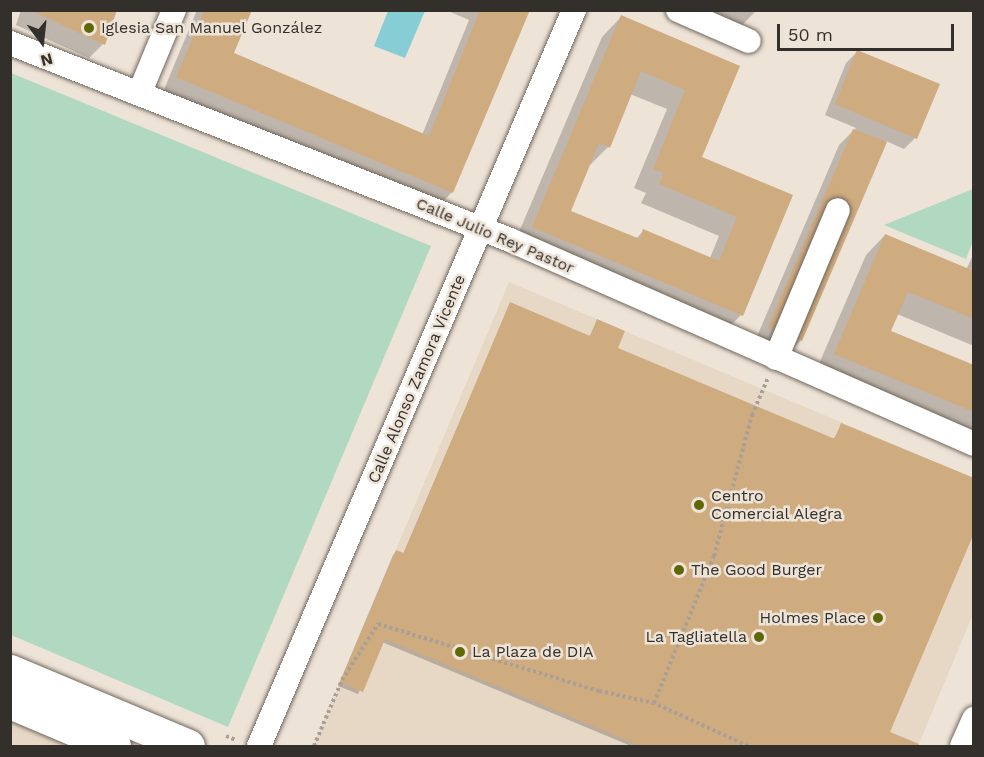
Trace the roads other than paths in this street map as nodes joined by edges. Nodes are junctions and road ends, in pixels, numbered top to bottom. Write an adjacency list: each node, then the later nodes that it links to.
1 (174, 10): 6 (street)
2 (574, 10): 8 (street, Calle Alonso Zamora Vicente)
3 (678, 10): 4 (street)
4 (749, 41)
5 (10, 43): 6 (street, Calle Julio Rey Pastor)
6 (140, 92): 8 (street, Calle Julio Rey Pastor)
7 (838, 210): 9 (street)
8 (482, 229): 9 (street, Calle Julio Rey Pastor); 16 (street, Calle Alonso Zamora Vicente)
9 (776, 358): 10 (street, Calle Julio Rey Pastor)
10 (974, 444)
11 (10, 671): 15 (street)
12 (10, 702): 14 (street)
13 (974, 719): 17 (street)
14 (114, 747)
15 (188, 747)
16 (259, 747)
17 (962, 747)

